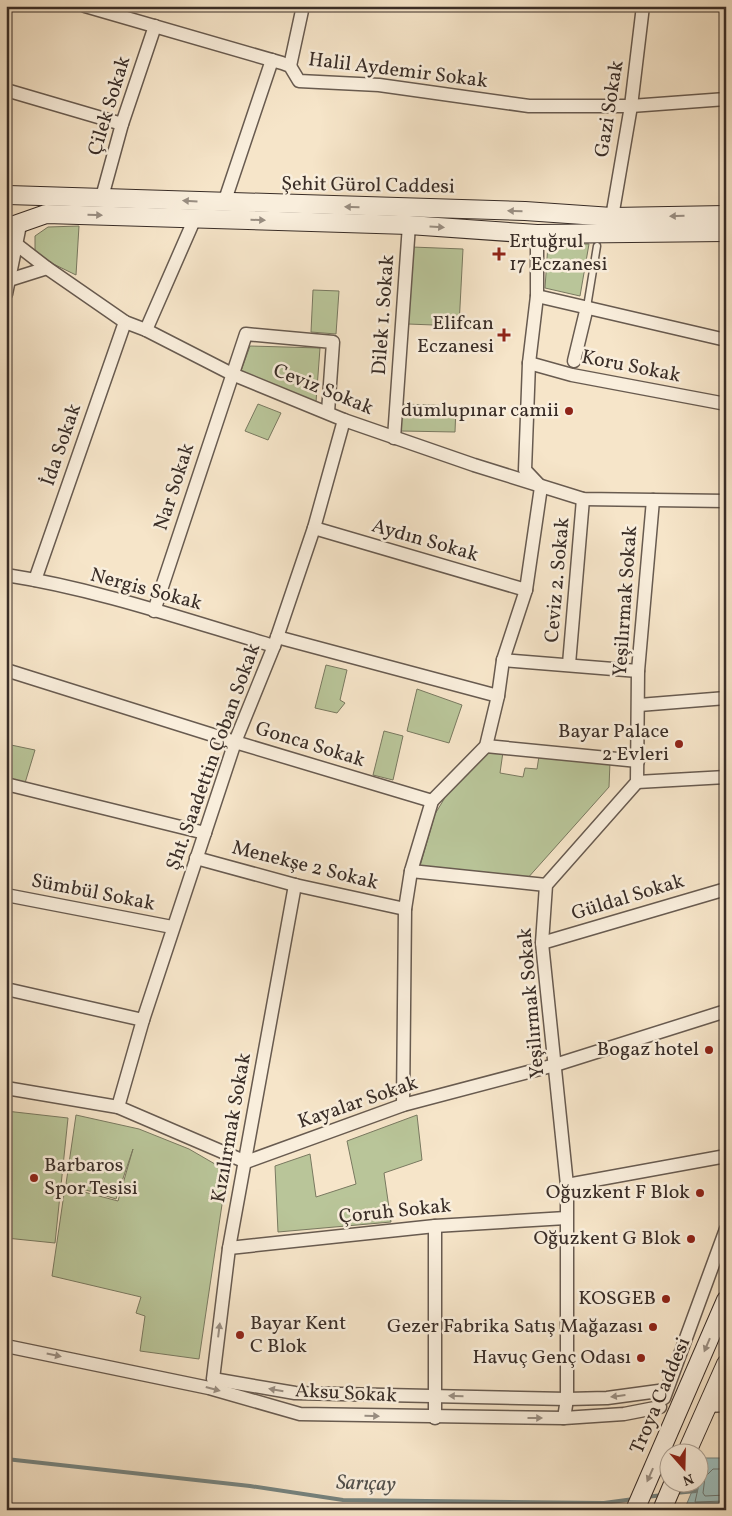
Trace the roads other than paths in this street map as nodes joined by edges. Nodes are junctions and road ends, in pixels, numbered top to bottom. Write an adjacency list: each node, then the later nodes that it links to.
1 (85, 6): 4 (street, Halil Aydemir Sokak)
2 (303, 6): 6 (street)
3 (643, 6): 9 (street, Gazi Sokak)
4 (154, 26): 5 (street, Halil Aydemir Sokak); 10 (street, Çilek Sokak)
5 (272, 60): 6 (street, Halil Aydemir Sokak); 13 (street)
6 (290, 66): 9 (street, Halil Aydemir Sokak)
7 (6, 90): 10 (street)
8 (726, 99): 9 (street)
9 (631, 106): 16 (street, Gazi Sokak)
10 (122, 124): 12 (street, Çilek Sokak)
11 (7, 195): 12 (main road, Şehit Gürol Caddesi); 19 (main road)
12 (102, 197): 13 (main road, Şehit Gürol Caddesi, one-way to 12)
13 (224, 203): 14 (main road, Şehit Gürol Caddesi, one-way to 13)
14 (537, 212): 16 (main road, Şehit Gürol Caddesi); 21 (main road)
15 (726, 215): 16 (main road, Şehit Gürol Caddesi, one-way to 16)
16 (612, 217)
17 (194, 218): 18 (main road, Şehit Gürol Caddesi, one-way to 18); 19 (main road, Şehit Gürol Caddesi, one-way to 17); 30 (street)
18 (409, 225): 21 (main road, Şehit Gürol Caddesi, one-way to 21); 38 (street, Dilek 1. Sokak)
19 (13, 226): 22 (street)
20 (726, 232): 21 (main road, Şehit Gürol Caddesi)
21 (537, 234): 27 (street)
22 (16, 244): 24 (street, Ceviz Sokak); 25 (street)
23 (597, 246): 28 (lane)
24 (47, 268): 25 (street); 29 (street, Ceviz Sokak)
25 (9, 280): 26 (street)
26 (6, 294)
27 (537, 296): 28 (street); 33 (street)
28 (587, 307): 31 (street); 32 (street)
29 (125, 322): 30 (street, Ceviz Sokak); 45 (street, İda Sokak)
30 (146, 330): 34 (street, Ceviz Sokak)
31 (726, 340)
32 (574, 361)
33 (529, 364): 35 (street, Koru Sokak); 39 (street)
34 (232, 374): 36 (street, Ceviz Sokak); 36 (street, Nar Sokak); 47 (street, Nar Sokak)
35 (726, 404)
36 (328, 412): 37 (street, Ceviz Sokak)
37 (344, 420): 38 (street, Ceviz Sokak); 43 (street, Şht. Saadettin Çoban Sokak)
38 (394, 438): 39 (street, Ceviz Sokak)
39 (541, 487): 40 (street, Ceviz Sokak); 46 (street)
40 (584, 499): 41 (street, Ceviz Sokak); 50 (street, Ceviz 2. Sokak)
41 (653, 500): 42 (street, Ceviz Sokak); 52 (street, Yeşilırmak Sokak)
42 (726, 500)
43 (314, 528): 46 (street, Aydın Sokak); 48 (street, Şht. Saadettin Çoban Sokak)
44 (6, 575): 45 (street, Nergis Sokak)
45 (35, 580): 47 (street, Nergis Sokak)
46 (526, 590): 49 (street)
47 (154, 611): 48 (street, Nergis Sokak)
48 (276, 642): 53 (street, Nergis Sokak); 56 (street, Şht. Saadettin Çoban Sokak)
49 (503, 660): 50 (street); 53 (street)
50 (569, 664): 52 (street)
51 (6, 670): 56 (street, Gonca Sokak)
52 (638, 671): 55 (street, Yeşilırmak Sokak)
53 (498, 696): 57 (street)
54 (726, 698): 55 (street)
55 (639, 705): 58 (street, Yeşilırmak Sokak)
56 (235, 742): 62 (street, Gonca Sokak); 63 (street, Şht. Saadettin Çoban Sokak)
57 (486, 746): 58 (street); 62 (street)
58 (638, 761): 60 (street, Yeşilırmak Sokak)
59 (726, 777): 60 (street)
60 (637, 782): 67 (street)
61 (6, 784): 63 (street)
62 (432, 801): 65 (street)
63 (205, 833): 64 (street, Şht. Saadettin Çoban Sokak)
64 (196, 858): 66 (street, Menekşe 2 Sokak); 71 (street, Şht. Saadettin Çoban Sokak)
65 (411, 871): 67 (street); 70 (street)
66 (295, 885): 70 (street, Menekşe 2 Sokak); 81 (street, Kızılırmak Sokak)
67 (546, 885): 72 (street, Yeşilırmak Sokak)
68 (726, 889): 72 (street, Güldal Sokak)
69 (6, 895): 71 (street, Sümbül Sokak)
70 (404, 909): 78 (street)
71 (172, 927): 75 (street, Şht. Saadettin Çoban Sokak)
72 (542, 943): 76 (street, Yeşilırmak Sokak)
73 (6, 989): 75 (street)
74 (726, 1010): 76 (street, Kayalar Sokak)
75 (143, 1020): 79 (street, Şht. Saadettin Çoban Sokak)
76 (555, 1065): 78 (street, Kayalar Sokak); 82 (street, Yeşilırmak Sokak)
77 (6, 1088): 79 (street)
78 (404, 1105): 81 (street, Kayalar Sokak)
79 (118, 1107): 81 (street)
80 (726, 1156): 82 (street)
81 (246, 1162): 86 (street, Kızılırmak Sokak)
82 (567, 1185): 83 (street, Yeşilırmak Sokak)
83 (566, 1218): 84 (street, Çoruh Sokak); 93 (street, Yeşilırmak Sokak)
84 (435, 1226): 86 (street, Çoruh Sokak); 92 (street)
85 (726, 1229): 91 (street)
86 (229, 1248): 90 (street, Kızılırmak Sokak, one-way to 86)
87 (726, 1300): 97 (main road, Troya Caddesi, one-way to 97)
88 (6, 1346): 98 (street, Aksu Sokak, one-way to 98)
89 (726, 1364): 96 (main road)
90 (213, 1379): 92 (street, Aksu Sokak, one-way to 90)
91 (666, 1390): 93 (street, Aksu Sokak, one-way to 93); 95 (street)
92 (435, 1396): 93 (street, Aksu Sokak, one-way to 92); 98 (street)
93 (566, 1399): 99 (street, Yeşilırmak Sokak)
94 (726, 1405): 96 (street)
95 (660, 1407): 97 (street); 99 (street, Aksu Sokak)
96 (705, 1412): 100 (main road)
97 (677, 1414): 102 (main road, Troya Caddesi, one-way to 102)
98 (435, 1418): 99 (street, Aksu Sokak, one-way to 99)
99 (564, 1418)
100 (691, 1444)
101 (669, 1494): 103 (main road)
102 (635, 1510)
103 (662, 1510)

